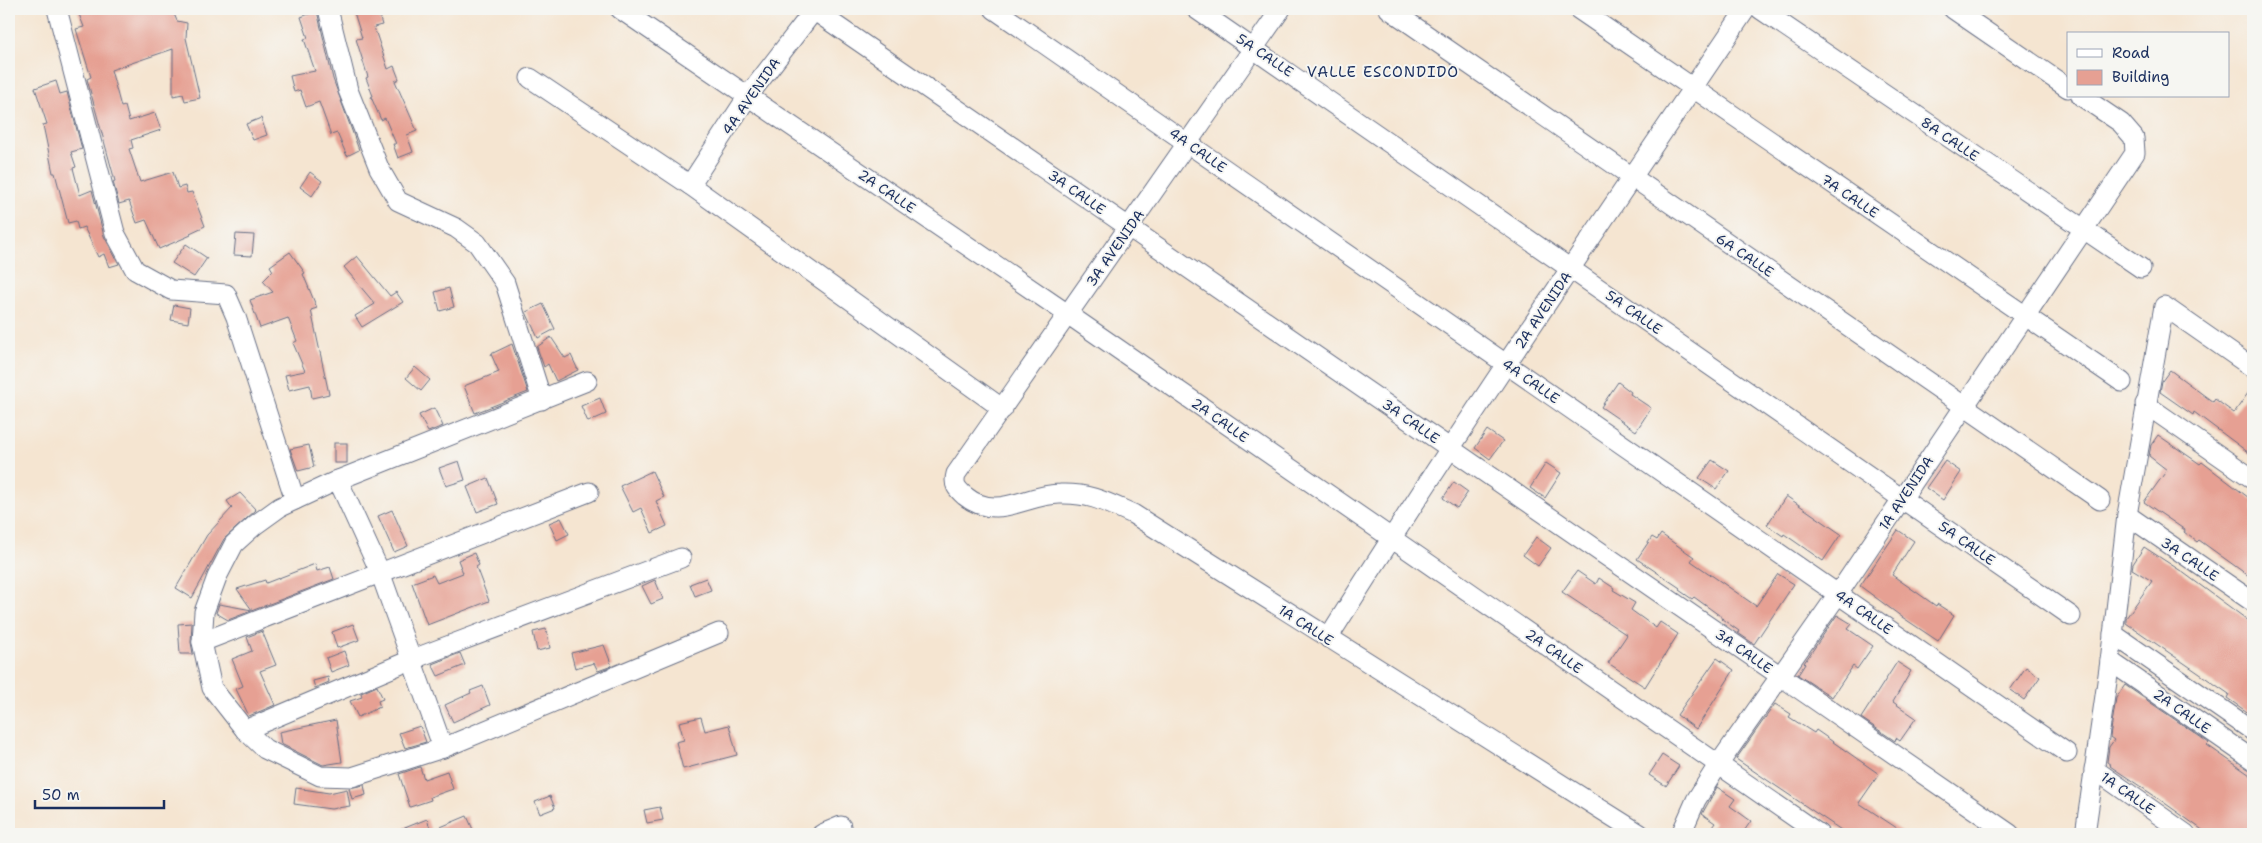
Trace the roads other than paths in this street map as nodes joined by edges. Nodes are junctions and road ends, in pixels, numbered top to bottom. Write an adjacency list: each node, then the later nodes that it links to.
1 (57, 9): 42 (street)
2 (328, 9): 32 (street)
3 (620, 9): 17 (street, 2A CALLE)
4 (813, 9): 17 (street, 4A AVENIDA); 22 (street, 3A CALLE)
5 (994, 9): 19 (street, 4A CALLE)
6 (1196, 9): 13 (street, 5A CALLE)
7 (1280, 9): 13 (street, 3A AVENIDA)
8 (1389, 9): 20 (street, 6A CALLE)
9 (1578, 9): 16 (street, 7A CALLE)
10 (1746, 9): 16 (street, 2A AVENIDA)
11 (1760, 9): 23 (street, 8A CALLE)
12 (1952, 9): 15 (street)
13 (1254, 48): 19 (street, 3A AVENIDA); 24 (street, 5A CALLE)
14 (530, 78): 21 (street)
15 (2067, 87)
16 (1693, 88): 20 (street, 2A AVENIDA); 27 (street, 7A CALLE)
17 (748, 96): 21 (street, 4A AVENIDA); 26 (street, 2A CALLE)
18 (2084, 98): 23 (street, 1A AVENIDA)
19 (1187, 142): 22 (street, 3A AVENIDA); 28 (street, 4A CALLE)
20 (1632, 178): 24 (street, 2A AVENIDA); 34 (street, 6A CALLE)
21 (690, 185): 35 (street)
22 (1129, 228): 26 (street, 3A AVENIDA); 36 (street, 3A CALLE)
23 (2083, 230): 25 (street, 8A CALLE); 27 (street, 1A AVENIDA)
24 (1571, 268): 28 (street, 2A AVENIDA); 41 (street, 5A CALLE)
25 (2141, 268)
26 (1069, 316): 35 (street, 3A AVENIDA); 45 (street, 2A CALLE)
27 (2025, 316): 31 (street, 7A CALLE); 34 (street, 1A AVENIDA)
28 (1506, 364): 36 (street, 2A AVENIDA); 48 (street, 4A CALLE)
29 (2253, 368): 33 (street)
30 (587, 381): 32 (street)
31 (2122, 382)
32 (542, 400): 37 (street)
33 (2145, 404): 38 (street); 44 (street)
34 (1965, 406): 41 (street, 1A AVENIDA); 43 (street, 6A CALLE)
35 (1003, 409): 39 (street, 3A AVENIDA)
36 (1450, 449): 45 (street, 2A AVENIDA); 57 (street, 3A CALLE)
37 (338, 480): 42 (street); 47 (street)
38 (2253, 480)
39 (957, 489): 53 (street, 1A CALLE)
40 (590, 492): 47 (street)
41 (1903, 498): 48 (street, 1A AVENIDA); 50 (street, 5A CALLE)
42 (295, 500): 54 (street)
43 (2100, 500)
44 (2127, 515): 49 (street, 3A CALLE); 52 (street)
45 (1390, 538): 53 (street, 2A AVENIDA); 63 (street, 2A CALLE)
46 (681, 558): 55 (street)
47 (380, 572): 54 (street); 55 (street)
48 (1838, 594): 57 (street, 1A AVENIDA); 61 (street, 4A CALLE)
49 (2253, 602)
50 (2071, 616)
51 (719, 632): 60 (street)
52 (2113, 634): 56 (street); 59 (street, 2A CALLE)
53 (1328, 638): 67 (street, 1A CALLE)
54 (202, 642): 58 (street)
55 (413, 660): 58 (street); 60 (street)
56 (2110, 661): 62 (street, 2A CALLE); 64 (street)
57 (1780, 676): 63 (street, 1A AVENIDA); 70 (street, 3A CALLE)
58 (244, 730): 60 (street)
59 (2253, 731)
60 (443, 748)
61 (2067, 753)
62 (2253, 760)
63 (1718, 765): 68 (street, 1A AVENIDA); 69 (street, 2A CALLE)
64 (2094, 769): 71 (street); 72 (street, 1A CALLE)
65 (841, 826): 66 (street)
66 (822, 834)
67 (1640, 834)
68 (1681, 834)
69 (1819, 834)
70 (2010, 834)
71 (2084, 834)
72 (2186, 834)

